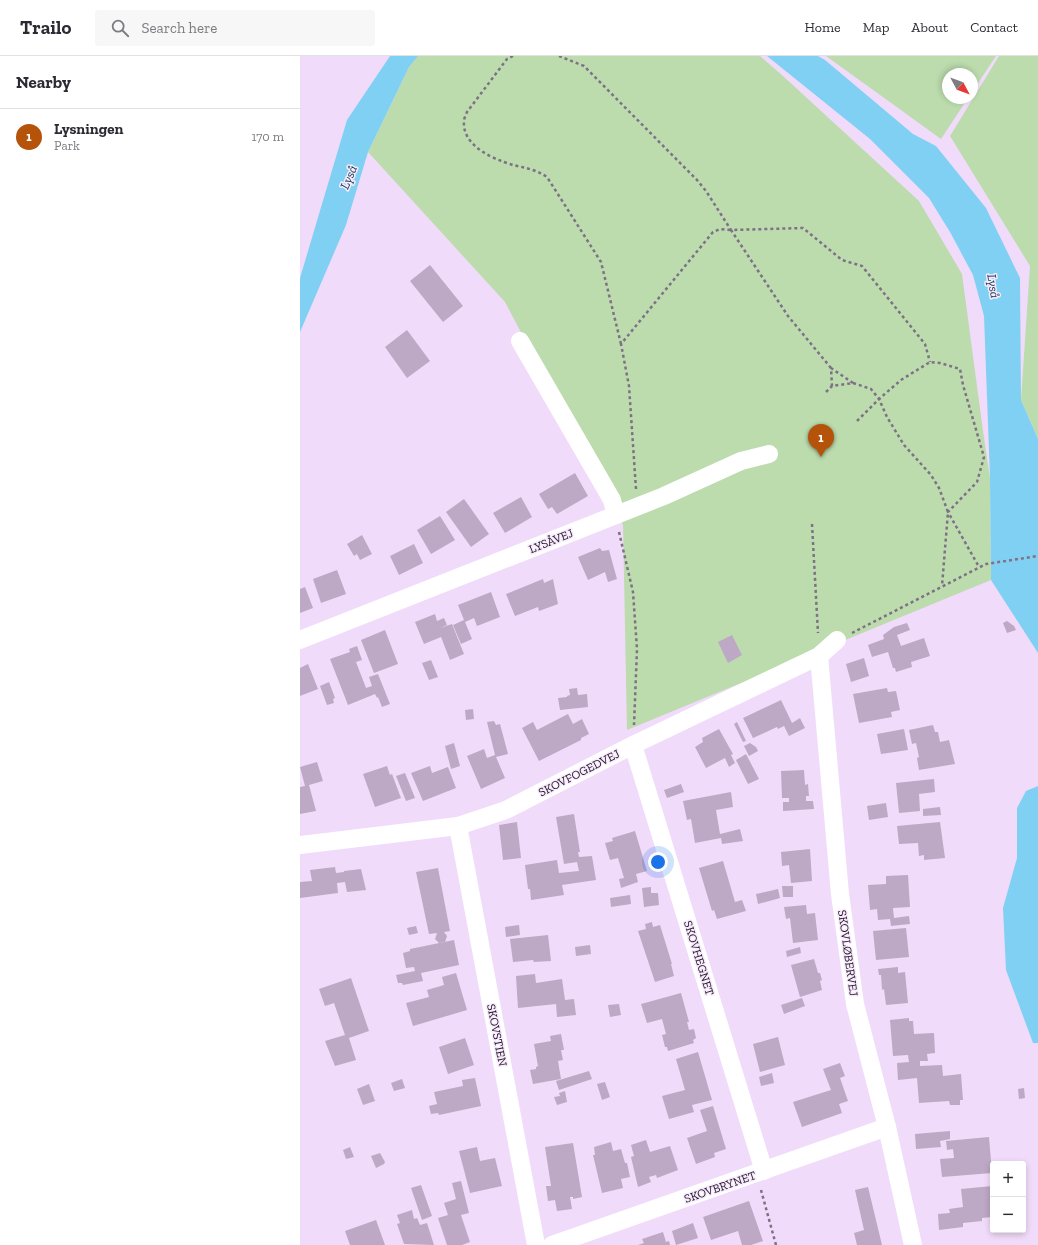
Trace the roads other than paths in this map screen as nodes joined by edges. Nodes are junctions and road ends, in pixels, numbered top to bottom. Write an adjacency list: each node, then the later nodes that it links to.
1 (520, 341): 3 (street)
2 (769, 454): 3 (street, LYSÅVEJ)
3 (616, 515): 4 (street, LYSÅVEJ)
4 (300, 640)
5 (837, 640): 6 (street, SKOVFOGEDVEJ)
6 (819, 656): 7 (street, SKOVFOGEDVEJ); 10 (street, SKOVLØBERVEJ)
7 (633, 745): 8 (street, SKOVFOGEDVEJ); 11 (street, SKOVHEGNET)
8 (458, 826): 9 (street, SKOVFOGEDVEJ); 12 (street, SKOVSTIEN)
9 (300, 845)
10 (887, 1127): 11 (street, SKOVBRYNET); 14 (street, SKOVLØBERVEJ)
11 (760, 1173): 13 (street, SKOVBRYNET)
12 (536, 1245)
13 (552, 1245)
14 (913, 1245)

